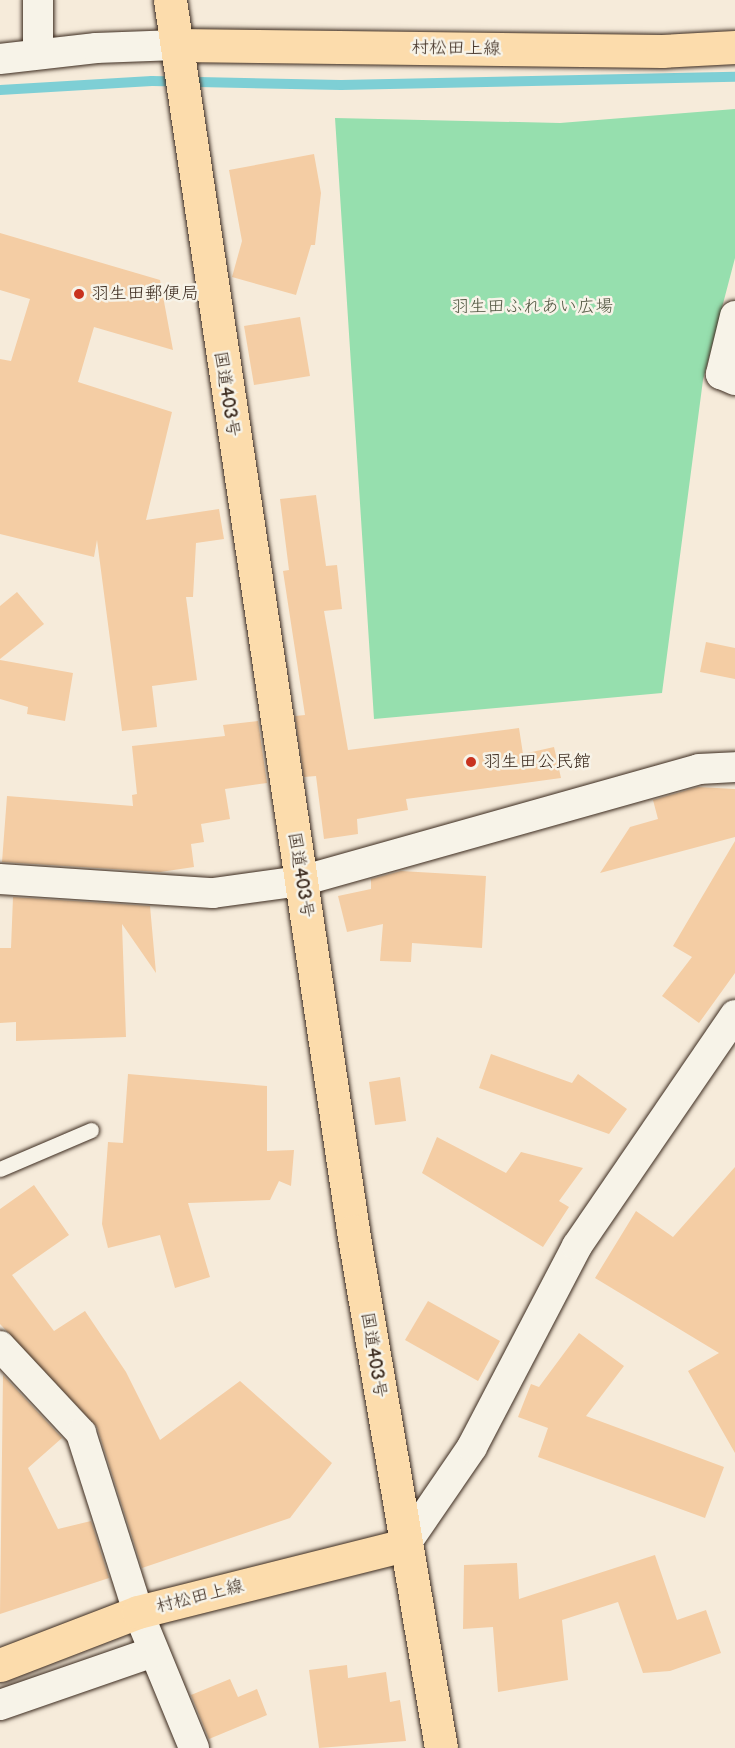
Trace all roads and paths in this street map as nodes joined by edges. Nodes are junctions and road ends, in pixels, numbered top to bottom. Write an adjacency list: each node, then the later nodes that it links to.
1 (38, 0): 5 (street)
2 (170, 0): 3 (main road, 国道403号)
3 (177, 45): 4 (main road, 村松田上線); 5 (street); 11 (main road, 国道403号)
4 (735, 47)
5 (38, 53): 6 (street)
6 (0, 59)
7 (735, 316): 8 (street)
8 (735, 380)
9 (735, 767): 11 (street)
10 (0, 879): 11 (street)
11 (301, 881): 16 (main road, 国道403号)
12 (735, 1015): 16 (street)
13 (91, 1130): 14 (lane)
14 (0, 1169)
15 (0, 1346): 17 (street)
16 (405, 1545): 17 (main road, 村松田上線); 22 (main road, 国道403号)
17 (138, 1612): 18 (street); 19 (main road, 村松田上線)
18 (153, 1652): 20 (street); 21 (street)
19 (0, 1665)
20 (0, 1705)
21 (194, 1748)
22 (441, 1748)

